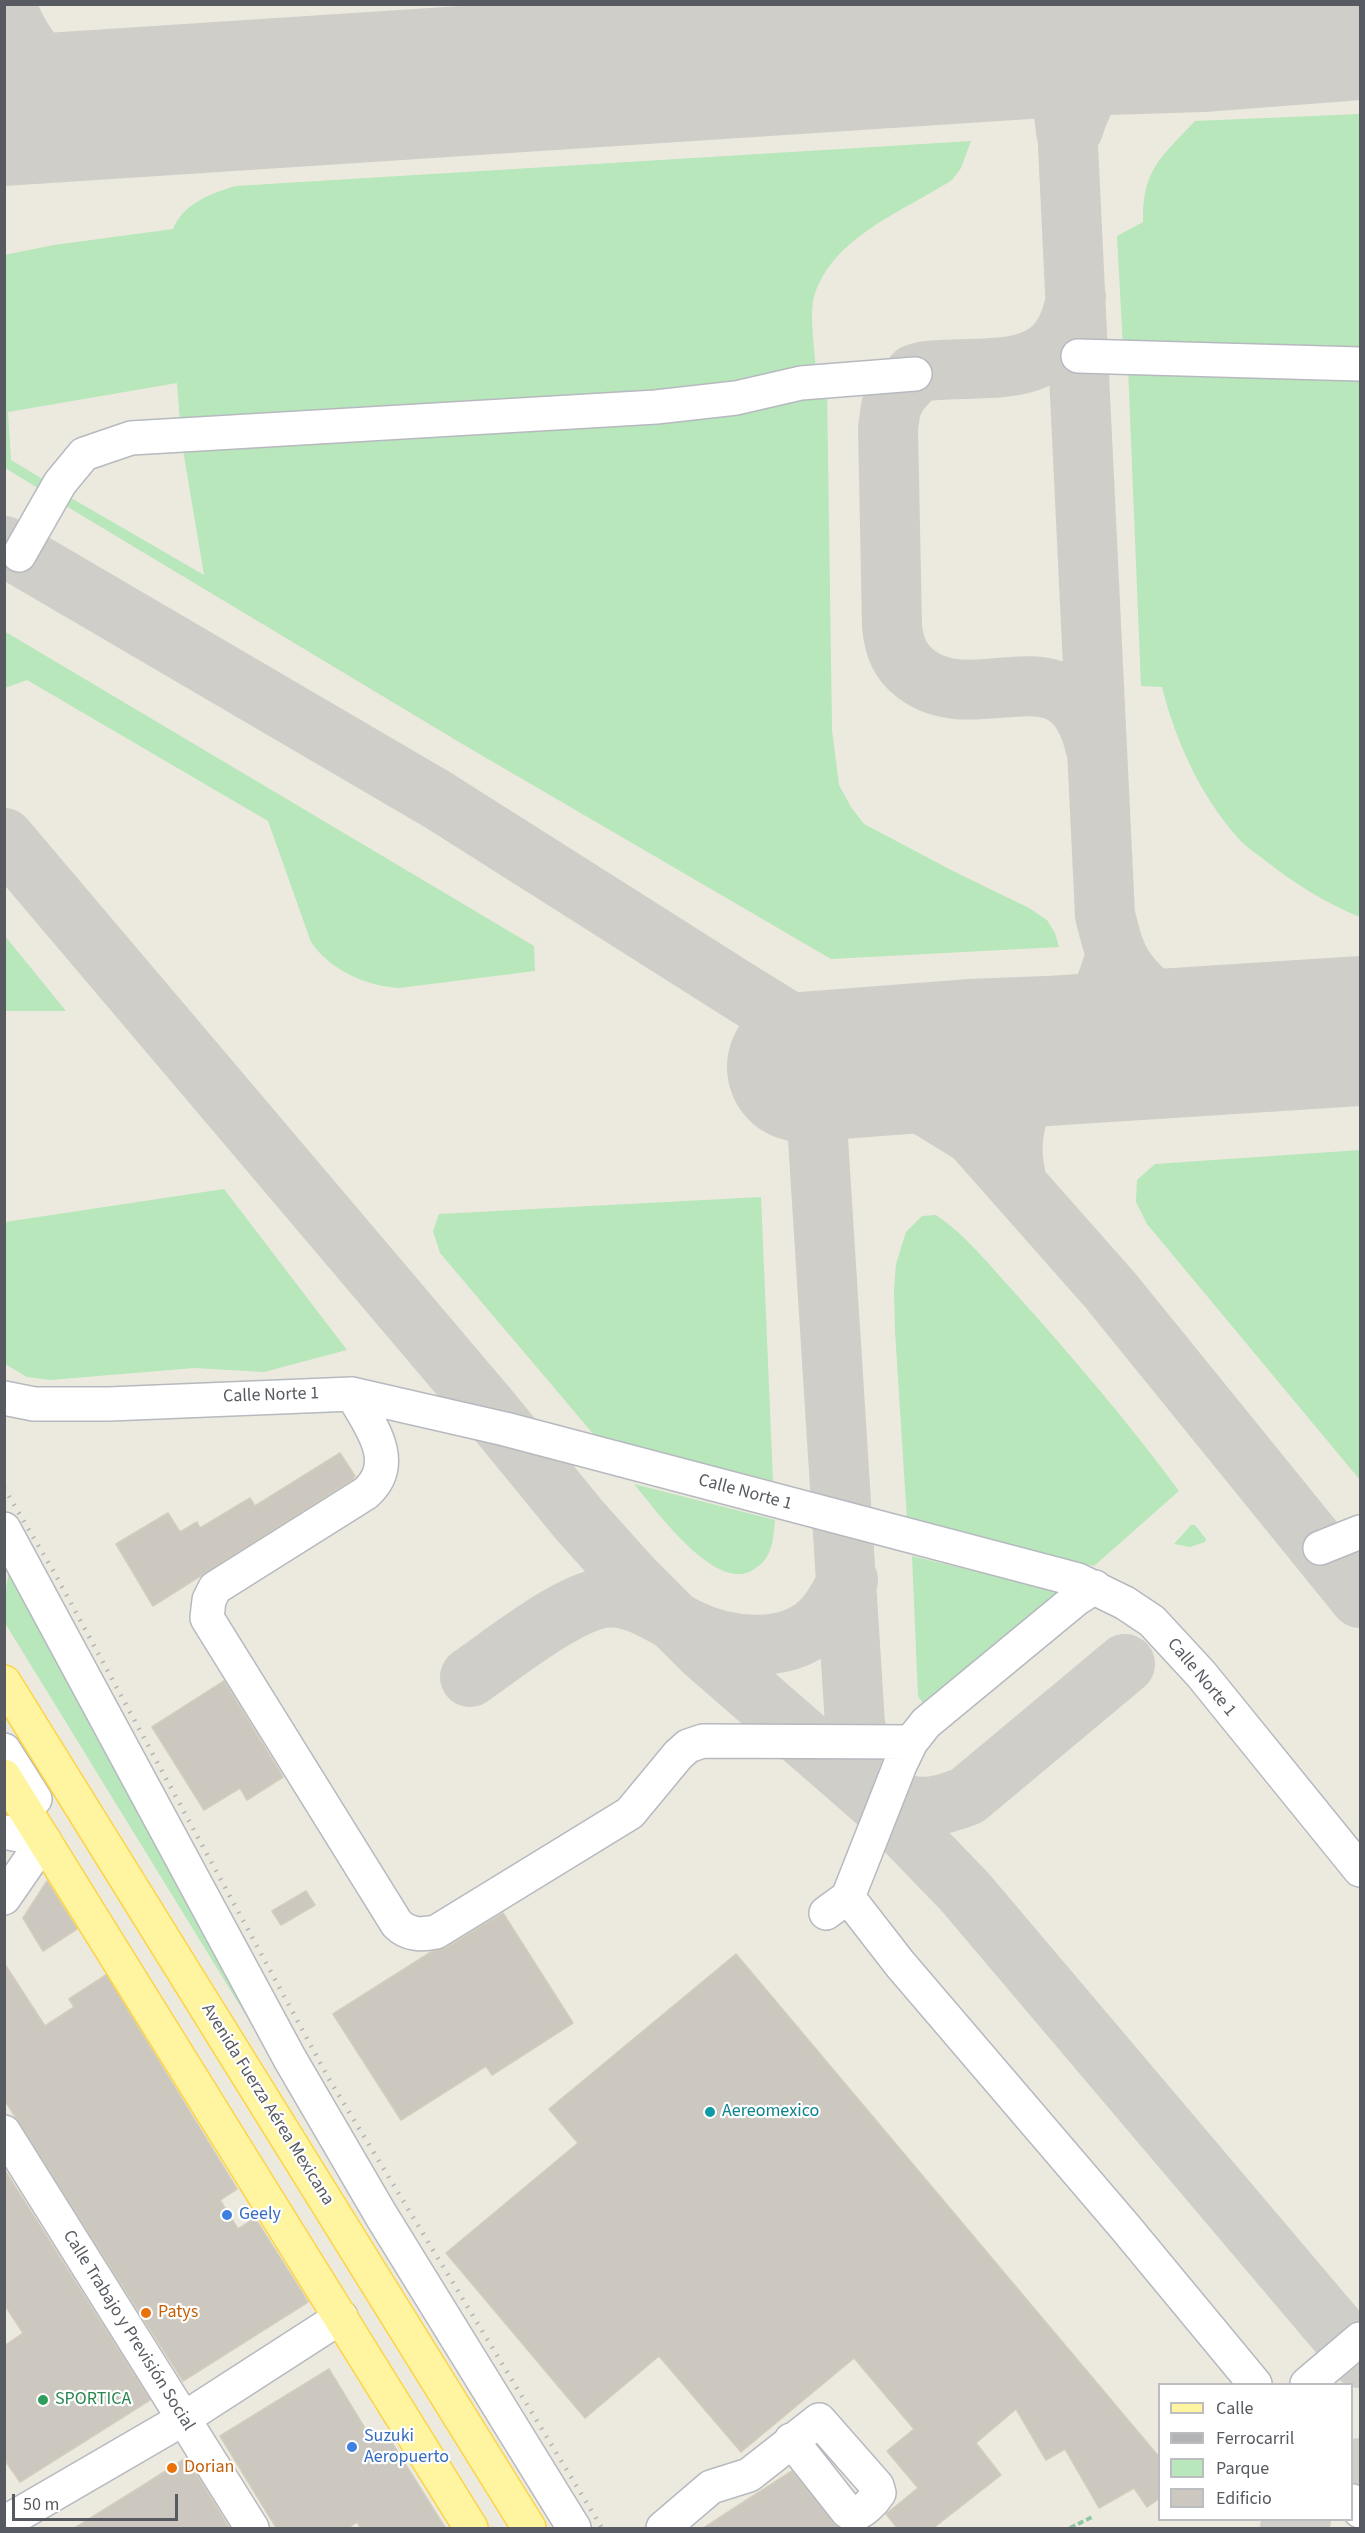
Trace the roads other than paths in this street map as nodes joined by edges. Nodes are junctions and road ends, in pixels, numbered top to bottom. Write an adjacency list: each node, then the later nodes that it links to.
1 (1077, 356): 2 (street)
2 (1360, 364)
3 (915, 374): 4 (street)
4 (19, 555)
5 (352, 1394): 6 (street, Calle Norte 1); 10 (street, Calle Norte 1); 13 (street)
6 (4, 1398)
7 (4, 1529): 33 (street)
8 (1360, 1532): 9 (street)
9 (1320, 1548)
10 (1095, 1587): 13 (street); 18 (street, Calle Norte 1)
11 (4, 1682): 32 (main road, Avenida Fuerza Aérea Mexicana)
12 (4, 1707): 31 (street)
13 (911, 1742): 23 (street)
14 (4, 1750): 30 (street)
15 (8, 1786): 17 (main road)
16 (4, 1832): 17 (street)
17 (44, 1840): 19 (street); 21 (main road)
18 (1360, 1870)
19 (4, 1899)
20 (4, 2132): 25 (street, Calle Trabajo y Previsión Social)
21 (340, 2317): 25 (street); 29 (main road)
22 (1360, 2339): 24 (street)
23 (1252, 2383)
24 (1309, 2383)
25 (183, 2419): 27 (street); 28 (street, Calle Trabajo y Previsión Social)
26 (791, 2440): 34 (street)
27 (13, 2516)
28 (252, 2529)
29 (471, 2529)
30 (487, 2529)
31 (512, 2529)
32 (529, 2529)
33 (574, 2529)
34 (663, 2529)

